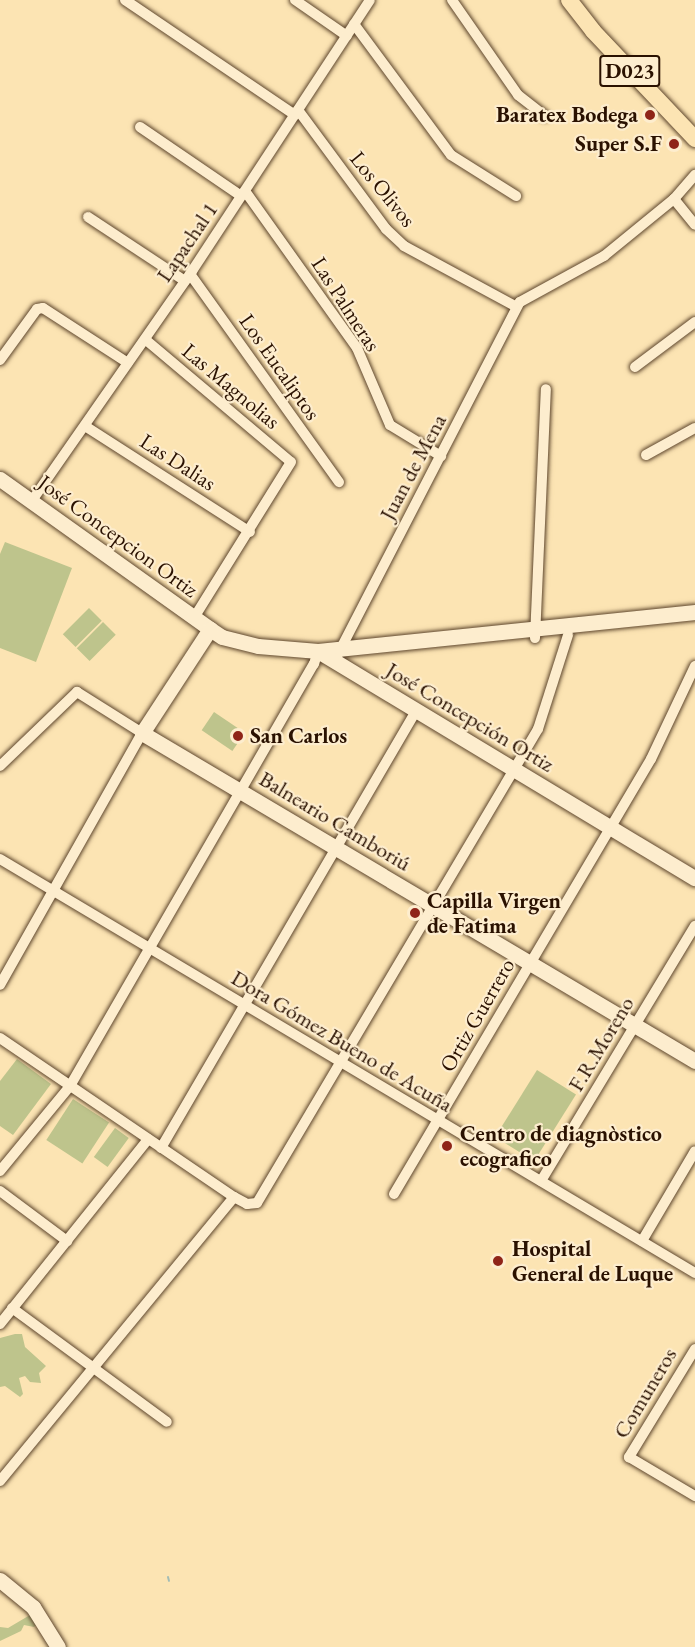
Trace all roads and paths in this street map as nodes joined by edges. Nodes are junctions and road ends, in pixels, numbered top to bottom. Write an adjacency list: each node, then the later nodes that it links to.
1 (125, 0): 8 (street, Los Olivos)
2 (294, 0): 7 (street)
3 (370, 0): 6 (street, Lapachal 1)
4 (452, 0): 9 (street)
5 (569, 0): 11 (main road, D023)
6 (354, 24): 7 (street, Lapachal 1); 14 (street)
7 (346, 36): 8 (street, Lapachal 1)
8 (296, 112): 13 (street, Lapachal 1); 19 (street, Los Olivos)
9 (545, 116)
10 (140, 127): 13 (street)
11 (695, 139)
12 (695, 175): 15 (street)
13 (243, 194): 18 (street, Lapachal 1); 29 (street, Las Palmeras)
14 (516, 196)
15 (674, 199): 17 (street); 19 (street)
16 (88, 217): 18 (street)
17 (695, 225)
18 (188, 278): 21 (street, Lapachal 1); 31 (street, Los Eucaliptos)
19 (519, 305): 29 (street, Juan de Mena)
20 (695, 322): 24 (street)
21 (146, 340): 23 (street, Lapachal 1); 33 (street, Las Magnolias)
22 (0, 360): 23 (street)
23 (128, 363): 26 (street, Lapachal 1)
24 (635, 367)
25 (546, 389): 38 (street)
26 (85, 426): 32 (street, Lapachal 1); 33 (street, Las Dalias)
27 (695, 428): 28 (street)
28 (646, 455)
29 (441, 456): 40 (street, Juan de Mena)
30 (0, 479): 32 (street, José Concepcion Ortiz)
31 (339, 482)
32 (31, 502): 35 (street, José Concepcion Ortiz)
33 (250, 532): 35 (street)
34 (695, 612): 38 (street)
35 (194, 618): 37 (street, José Concepcion Ortiz)
36 (695, 620): 39 (street)
37 (210, 629): 41 (street, José Concepción Ortiz); 45 (street)
38 (535, 634): 39 (street); 40 (street)
39 (568, 635): 47 (street)
40 (342, 649): 41 (street); 43 (street)
41 (318, 651): 43 (street, José Concepción Ortiz); 48 (street)
42 (695, 666): 49 (street, Ortiz Guerrero)
43 (346, 670): 44 (street, José Concepción Ortiz)
44 (416, 711): 47 (street, José Concepción Ortiz); 50 (street)
45 (142, 733): 46 (street, Balneario Camboriú); 48 (street, Balneario Camboriú); 53 (street)
46 (0, 766)
47 (514, 770): 49 (street, José Concepción Ortiz); 54 (street)
48 (238, 790): 50 (street, Balneario Camboriú); 56 (street)
49 (610, 827): 52 (street, José Concepción Ortiz); 57 (street, Ortiz Guerrero)
50 (337, 849): 54 (street, Balneario Camboriú); 59 (street)
51 (0, 859): 53 (street, Dora Gómez Bueno de Acuña)
52 (695, 878)
53 (53, 891): 56 (street, Dora Gómez Bueno de Acuña); 58 (street)
54 (433, 905): 57 (street, Balneario Camboriú); 63 (street)
55 (695, 927): 60 (street, F.R.Moreno)
56 (147, 947): 59 (street, Dora Gómez Bueno de Acuña); 64 (street)
57 (530, 963): 60 (street, Balneario Camboriú); 65 (street, Ortiz Guerrero)
58 (0, 985)
59 (246, 1006): 63 (street, Dora Gómez Bueno de Acuña); 67 (street)
60 (635, 1026): 62 (street, Balneario Camboriú); 70 (street, F.R.Moreno)
61 (0, 1038): 64 (street)
62 (695, 1061)
63 (339, 1062): 65 (street, Dora Gómez Bueno de Acuña); 73 (street)
64 (70, 1086): 66 (street); 69 (street)
65 (437, 1121): 70 (street, Dora Gómez Bueno de Acuña); 72 (street, Ortiz Guerrero)
66 (148, 1139): 67 (street); 74 (street)
67 (161, 1148): 73 (street)
68 (695, 1151): 75 (street)
69 (0, 1171)
70 (541, 1181): 75 (street, Dora Gómez Bueno de Acuña)
71 (0, 1191): 74 (street)
72 (394, 1194)
73 (234, 1197): 80 (street)
74 (67, 1241): 77 (street)
75 (642, 1241): 76 (street, Dora Gómez Bueno de Acuña)
76 (695, 1273)
77 (12, 1308): 78 (street); 80 (street)
78 (0, 1324)
79 (695, 1349): 83 (street, Comuneros)
80 (92, 1367): 81 (street); 82 (street)
81 (166, 1422)
82 (0, 1481)
83 (695, 1496)
84 (2, 1586): 85 (street)
85 (58, 1647)

